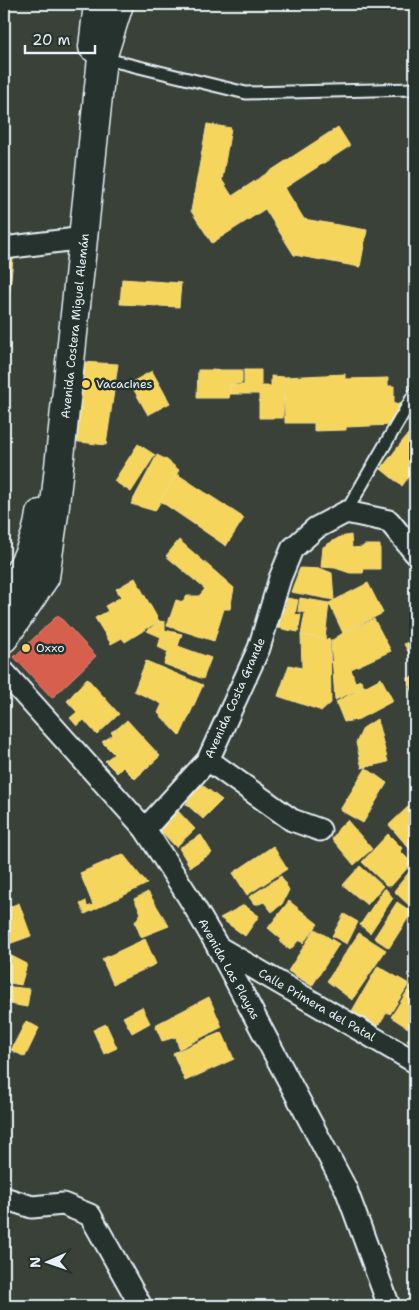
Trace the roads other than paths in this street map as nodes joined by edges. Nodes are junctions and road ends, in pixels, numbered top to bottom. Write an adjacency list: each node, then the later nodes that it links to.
1 (98, 4): 5 (main road, Avenida Costera Miguel Alemán)
2 (119, 4): 3 (main road, Avenida Costera Miguel Alemán)
3 (102, 58): 4 (lane); 5 (main road, Avenida Costera Miguel Alemán)
4 (415, 89)
5 (76, 239): 6 (street); 10 (main road, Avenida Costera Miguel Alemán); 11 (main road, Avenida Costera Miguel Alemán)
6 (4, 248)
7 (415, 393): 8 (lane)
8 (346, 512): 9 (street); 13 (street, Avenida Costa Grande)
9 (415, 553)
10 (4, 600)
11 (4, 638)
12 (4, 672): 14 (street, Avenida Las Playas)
13 (208, 760): 14 (street, Avenida Costa Grande); 15 (street)
14 (145, 829): 16 (street, Avenida Las Playas)
15 (320, 830)
16 (218, 947): 17 (street, Calle Primera del Patal); 20 (street, Avenida Las Playas)
17 (415, 1062)
18 (4, 1198): 19 (street)
19 (141, 1306)
20 (389, 1306)

